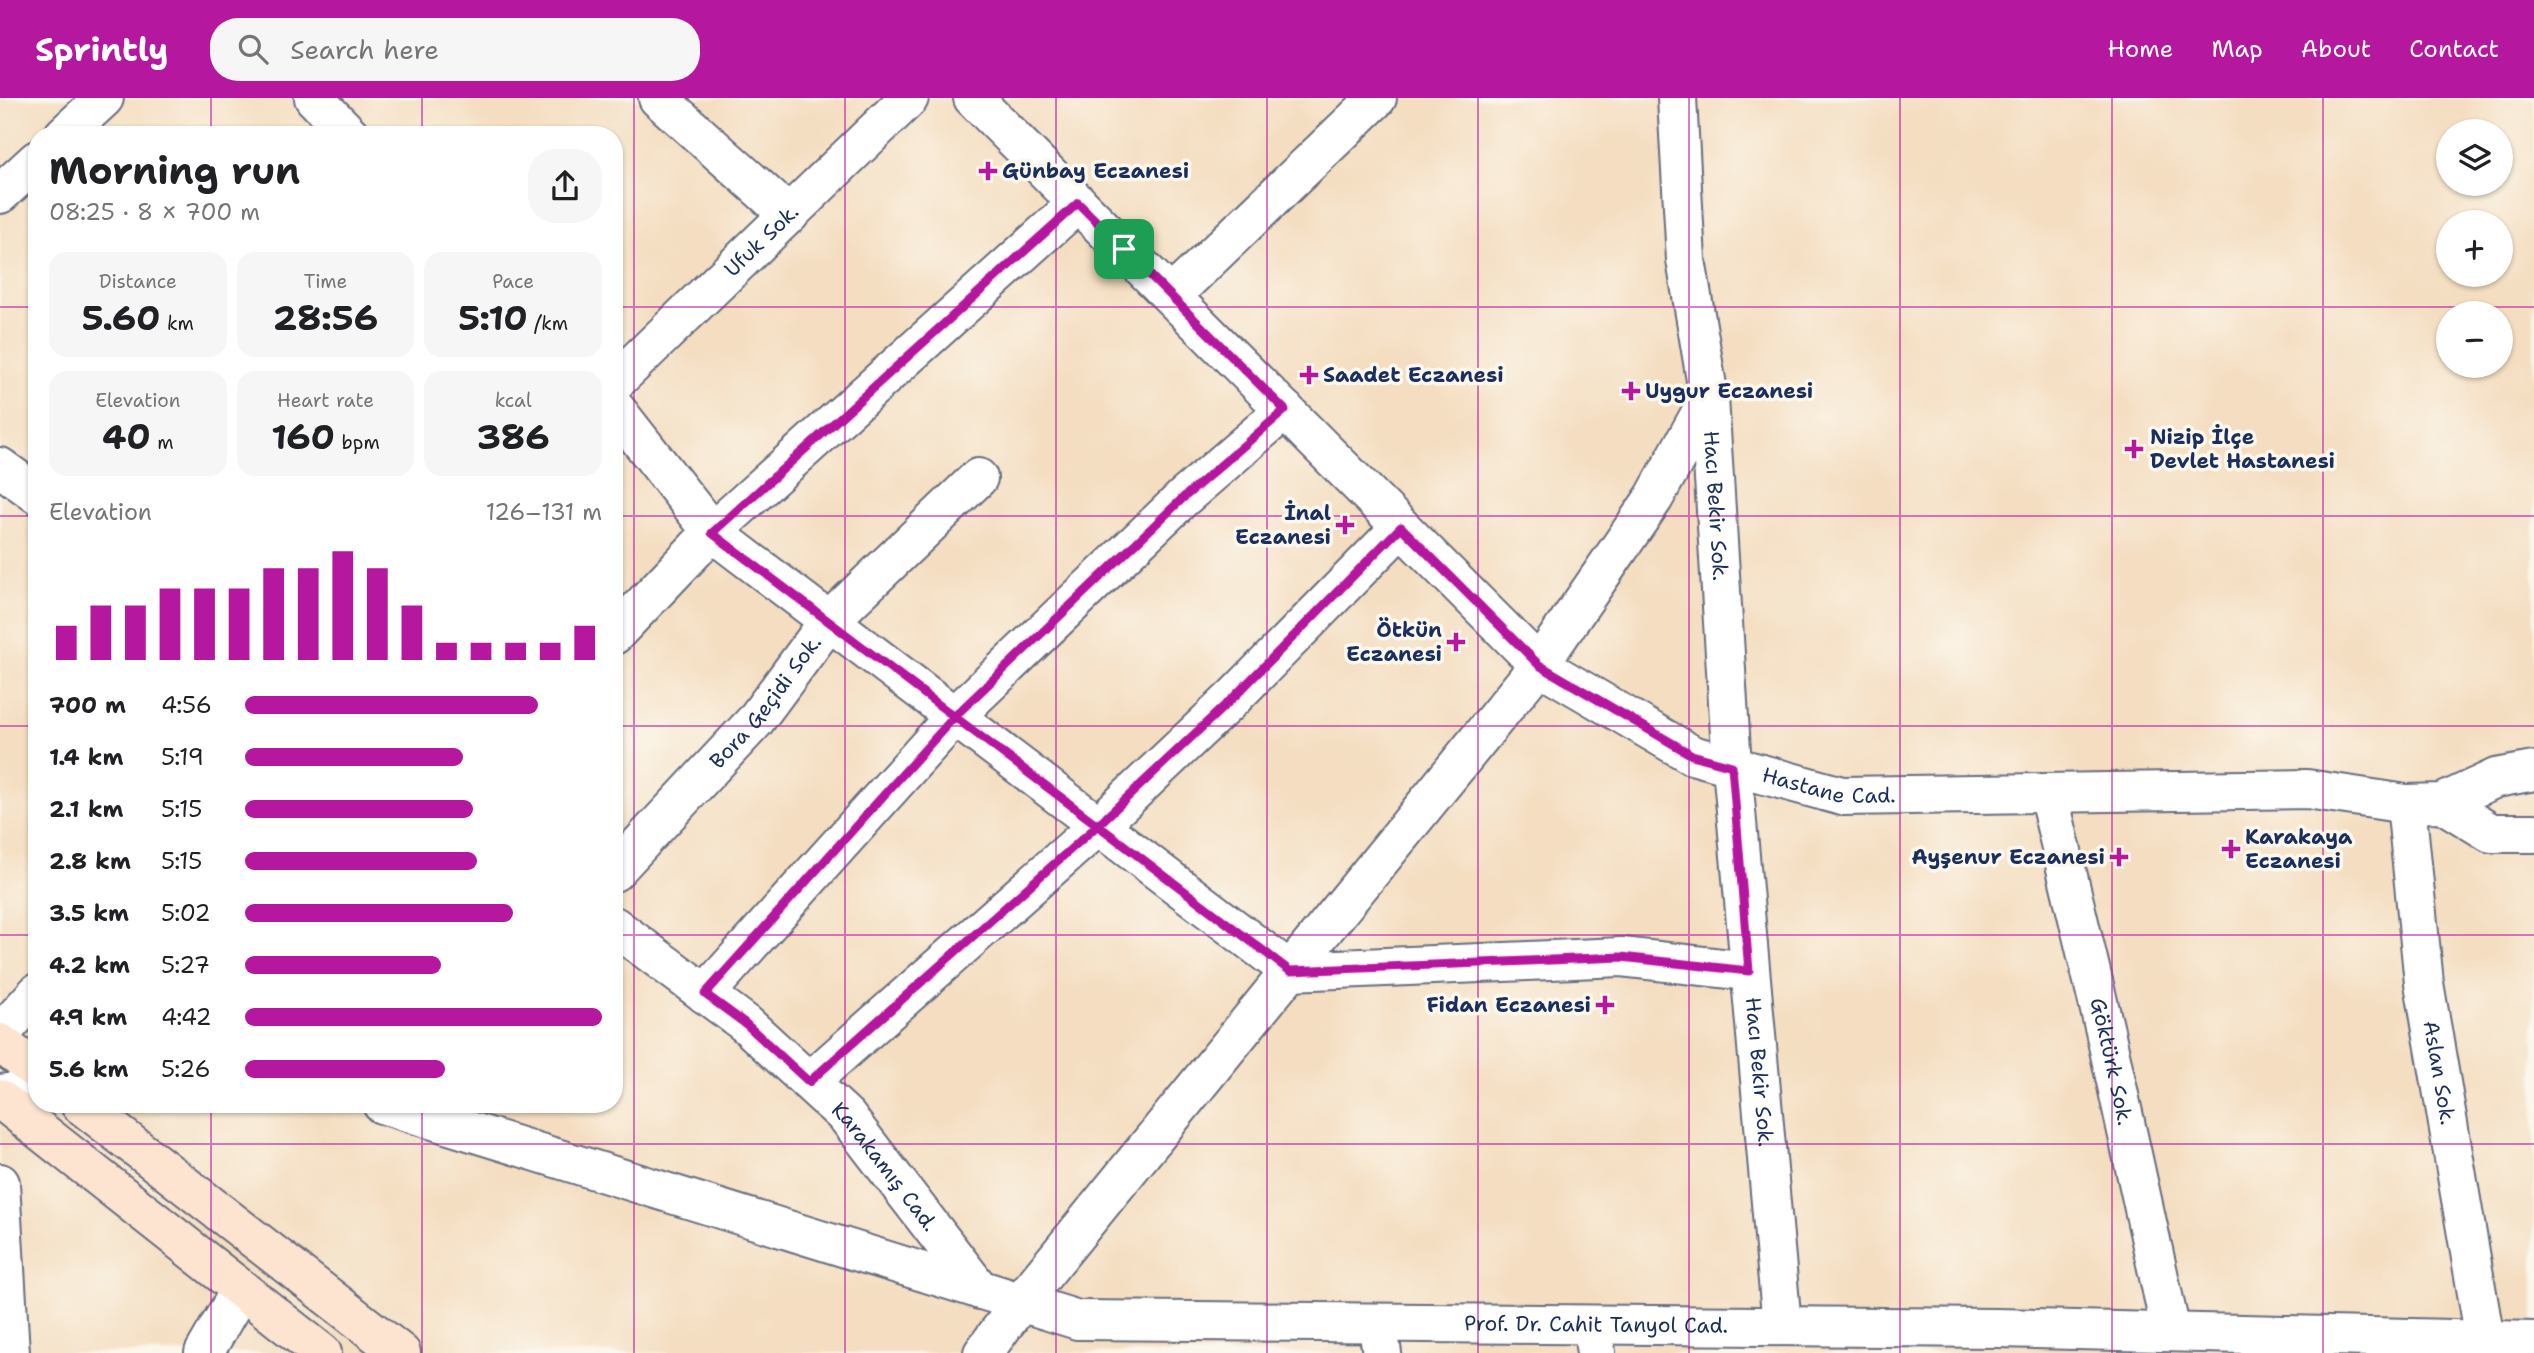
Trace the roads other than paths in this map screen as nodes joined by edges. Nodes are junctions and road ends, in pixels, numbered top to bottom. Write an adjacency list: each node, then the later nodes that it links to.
1 (104, 98): 8 (street)
2 (314, 98): 9 (street)
3 (659, 98): 13 (street)
4 (909, 98): 13 (street, Ufuk Sok.)
5 (974, 98): 12 (street, Hastane Cad.)
6 (1377, 98): 14 (street)
7 (1676, 98): 16 (street, Hacı Bekir Sok.)
8 (74, 126)
9 (341, 126)
10 (28, 168): 11 (street)
11 (0, 194)
12 (1078, 203): 14 (street, Hastane Cad.); 21 (street)
13 (789, 215): 15 (street, Ufuk Sok.)
14 (1171, 296): 17 (street, Hastane Cad.)
15 (623, 374)
16 (1709, 398): 24 (street); 26 (street, Hacı Bekir Sok.)
17 (1285, 410): 20 (street, Hastane Cad.); 25 (street)
18 (623, 419): 21 (street)
19 (978, 478): 22 (street, Bora Geçidi Sok.)
20 (1401, 527): 24 (street, Hastane Cad.); 30 (street)
21 (712, 533): 22 (street); 23 (street)
22 (829, 621): 25 (street); 32 (street, Bora Geçidi Sok.)
23 (623, 626)
24 (1539, 665): 26 (street, Hastane Cad.); 34 (street)
25 (955, 716): 30 (street); 36 (street)
26 (1732, 766): 28 (street, Hastane Cad.); 35 (street, Hacı Bekir Sok.)
27 (2534, 771): 29 (street)
28 (2048, 793): 29 (street, Hastane Cad.); 51 (street, Göktürk Sok.)
29 (2424, 803): 31 (street); 54 (street, Aslan Sok.)
30 (1098, 825): 34 (street); 41 (street)
31 (2534, 833)
32 (623, 862)
33 (623, 933): 36 (street, Karakamış Cad.)
34 (1290, 971): 35 (street); 49 (street)
35 (1749, 971): 50 (street, Hacı Bekir Sok.)
36 (705, 994): 41 (street, Karakamış Cad.)
37 (28, 1003): 38 (street)
38 (0, 1034)
39 (0, 1043): 40 (main road)
40 (28, 1064)
41 (809, 1082): 48 (street, Karakamış Cad.)
42 (28, 1091): 43 (street)
43 (0, 1096): 47 (main road)
44 (92, 1113): 61 (main road)
45 (411, 1113): 48 (street, Prof. Dr. Cahit Tanyol Cad.)
46 (0, 1184): 58 (street)
47 (241, 1289): 59 (street); 60 (main road)
48 (980, 1290): 49 (street, Prof. Dr. Cahit Tanyol Cad.)
49 (1021, 1303): 52 (street, Prof. Dr. Cahit Tanyol Cad.); 62 (street)
50 (1783, 1326): 53 (street, Prof. Dr. Cahit Tanyol Cad.); 55 (street, Prof. Dr. Cahit Tanyol Cad.)
51 (2171, 1332): 54 (street, Prof. Dr. Cahit Tanyol Cad.); 56 (street, Prof. Dr. Cahit Tanyol Cad.)
52 (1380, 1338): 53 (street, Prof. Dr. Cahit Tanyol Cad.)
53 (1594, 1339)
54 (2485, 1340): 57 (street, Prof. Dr. Cahit Tanyol Cad.)
55 (1934, 1341): 56 (street, Prof. Dr. Cahit Tanyol Cad.)
56 (2026, 1341)
57 (2534, 1341)
58 (10, 1353)
59 (204, 1353)
60 (322, 1353)
61 (401, 1353)
62 (983, 1353)

